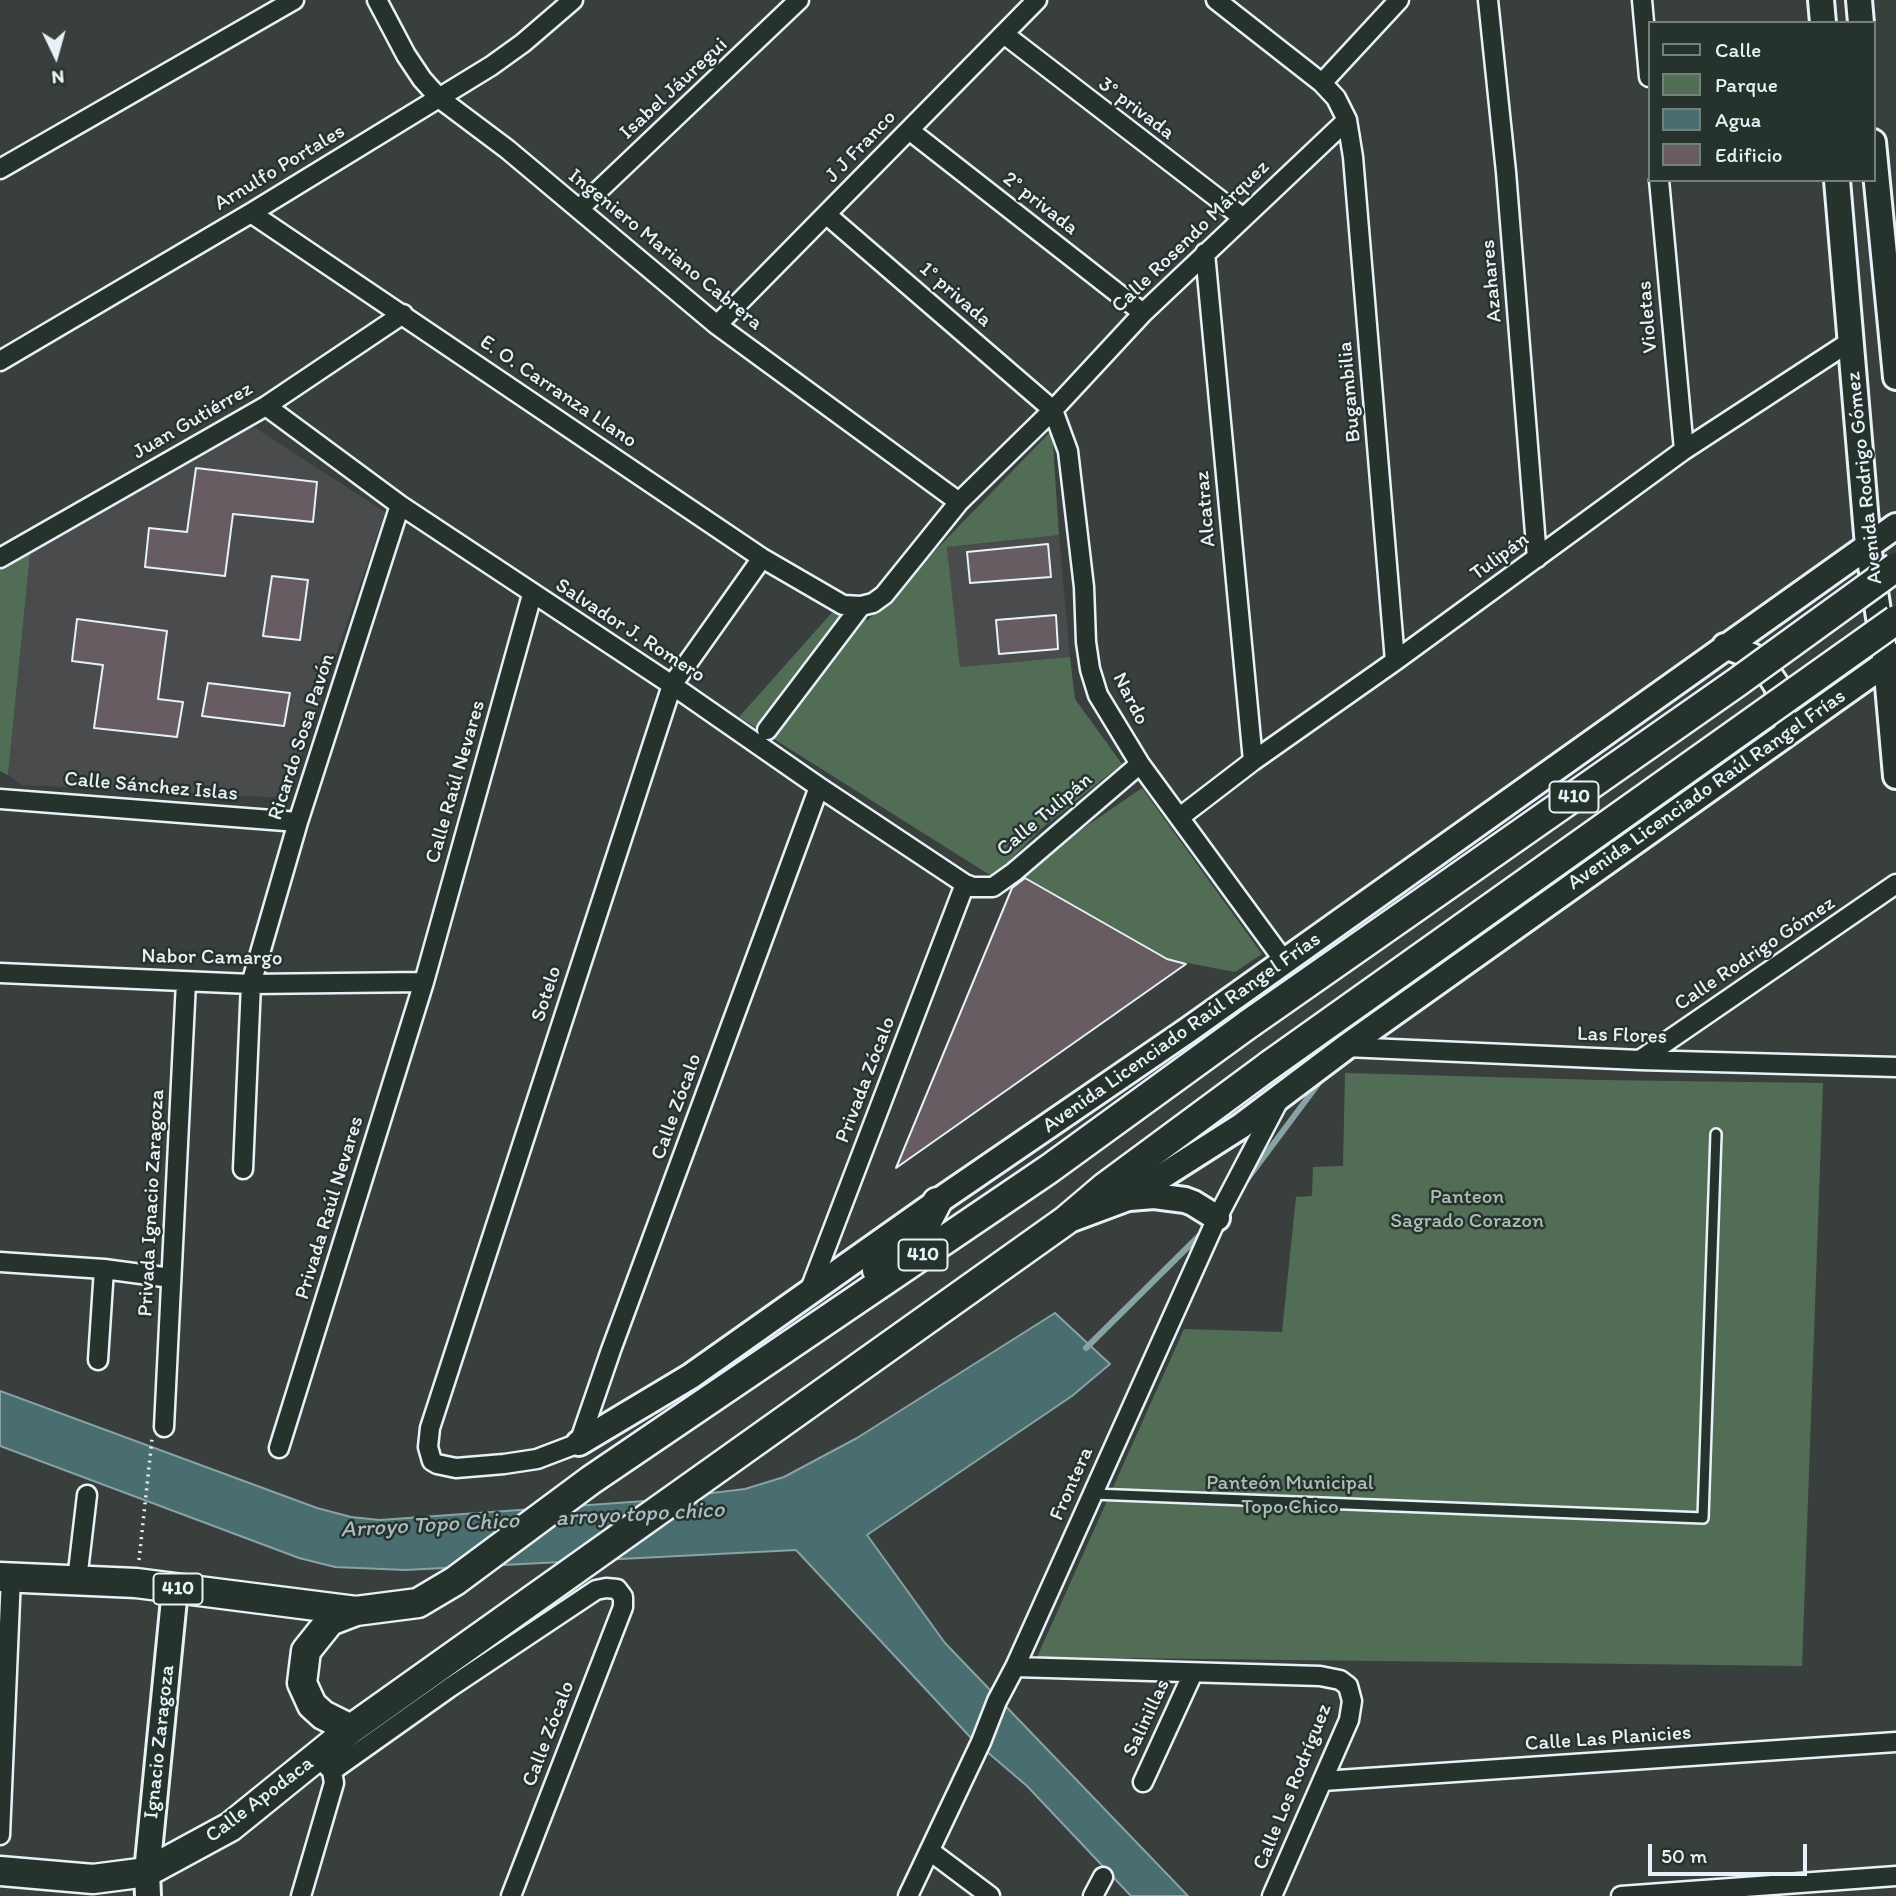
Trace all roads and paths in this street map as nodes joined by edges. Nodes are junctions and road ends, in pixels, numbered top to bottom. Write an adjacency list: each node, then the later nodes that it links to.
1 (293, 0): 21 (street)
2 (377, 0): 17 (street, Ingeniero Mariano Cabrera)
3 (573, 0): 17 (street, Arnulfo Portales)
4 (799, 0): 24 (street, Isabel Jáuregui)
5 (1037, 0): 14 (street, J J Franco)
6 (1216, 0): 16 (street)
7 (1399, 0): 16 (street)
8 (1488, 0): 45 (street, Azahares)
9 (1642, 0): 15 (street)
10 (1821, 0): 12 (street)
11 (1859, 0): 13 (street)
12 (1823, 21)
13 (1861, 21)
14 (1003, 34): 19 (street, J J Franco); 27 (street, 3° privada)
15 (1647, 55)
16 (1322, 83): 18 (street)
17 (439, 98): 24 (street, Ingeniero Mariano Cabrera); 25 (street, Arnulfo Portales)
18 (1346, 120): 27 (street, Calle Rosendo Márquez); 52 (street, Bugambilia)
19 (909, 130): 26 (street, J J Franco); 30 (street, 2° privada)
20 (1875, 158): 29 (street, Avenida Rodrigo Gómez)
21 (0, 169)
22 (1659, 182): 38 (street, Violetas)
23 (1837, 182): 33 (street, Avenida Rodrigo Gómez)
24 (579, 209): 32 (street, Ingeniero Mariano Cabrera)
25 (251, 213): 31 (street, E. O. Carranza Llano); 34 (street, Arnulfo Portales)
26 (827, 215): 32 (street, J J Franco); 37 (street, 1° privada)
27 (1242, 217): 28 (street, Calle Rosendo Márquez)
28 (1205, 253): 30 (street, Calle Rosendo Márquez); 56 (street, Alcatraz)
29 (1893, 306): 35 (street, Avenida Rodrigo Gómez)
30 (1143, 313): 37 (street, Calle Rosendo Márquez)
31 (403, 314): 36 (street, Juan Gutiérrez); 44 (street, E. O. Carranza Llano)
32 (717, 325): 39 (street, Ingeniero Mariano Cabrera)
33 (1852, 341): 38 (street, Tulipán); 42 (street, Avenida Rodrigo Gómez)
34 (0, 361)
35 (1896, 377)
36 (266, 406): 40 (street, Salvador J. Romero); 43 (street, Juan Gutiérrez)
37 (1053, 410): 39 (street, Calle Rosendo Márquez); 57 (street, Nardo)
38 (1684, 450): 45 (street, Tulipán)
39 (959, 502): 48 (street, Calle Rosendo Márquez)
40 (400, 505): 47 (street, Salvador J. Romero); 64 (street, Ricardo Sosa Pavón)
41 (1896, 526): 42 (street, Avenida Licenciado Raúl Rangel Frías)
42 (1868, 546): 50 (street, Avenida Licenciado Raúl Rangel Frías); 51 (street, Avenida Rodrigo Gómez)
43 (0, 558)
44 (762, 558): 48 (street, E. O. Carranza Llano); 53 (street, Sotelo)
45 (1537, 558): 52 (street, Tulipán)
46 (1896, 567): 86 (main road, 410, bridge)
47 (532, 595): 53 (street, Salvador J. Romero); 70 (street, Calle Raúl Nevares)
48 (852, 605): 54 (street)
49 (1896, 621): 81 (main road, 410, bridge)
50 (1725, 646): 55 (street); 67 (street, Avenida Licenciado Raúl Rangel Frías)
51 (1891, 660): 55 (street, Avenida Licenciado Raúl Rangel Frías); 58 (street, Avenida Rodrigo Gómez)
52 (1395, 661): 56 (street, Tulipán)
53 (672, 685): 60 (street, Salvador J. Romero); 91 (street, Sotelo)
54 (766, 730)
55 (1778, 738): 72 (street, Avenida Licenciado Raúl Rangel Frías)
56 (1252, 761): 63 (street, Tulipán)
57 (1140, 764): 63 (street, Nardo); 66 (street, Calle Tulipán)
58 (1896, 776)
59 (0, 787): 62 (street)
60 (819, 787): 66 (street, Salvador J. Romero); 89 (street, Calle Zócalo)
61 (0, 799): 62 (street, Calle Sánchez Islas)
62 (19, 799): 64 (street, Calle Sánchez Islas)
63 (1180, 817): 67 (street, Nardo)
64 (298, 822): 71 (street, Ricardo Sosa Pavón)
65 (1896, 884): 73 (street, Calle Rodrigo Gómez)
66 (969, 886): 85 (street, Privada Zócalo)
67 (1285, 961): 79 (street, Avenida Licenciado Raúl Rangel Frías)
68 (0, 973): 69 (street, Nabor Camargo)
69 (186, 982): 71 (street, Nabor Camargo); 84 (street, Privada Ignacio Zaragoza)
70 (424, 982): 71 (street, Nabor Camargo); 90 (street, Privada Raúl Nevares)
71 (251, 984): 77 (street, Ricardo Sosa Pavón)
72 (1346, 1047): 73 (street, Las Flores); 75 (street, Avenida Licenciado Raúl Rangel Frías)
73 (1640, 1060): 74 (street, Las Flores)
74 (1896, 1068)
75 (1283, 1093): 78 (street, Avenida Licenciado Raúl Rangel Frías); 80 (street, Frontera)
76 (1716, 1134): 92 (lane)
77 (243, 1169)
78 (1128, 1198): 80 (street); 81 (street, Avenida Licenciado Raúl Rangel Frías)
79 (937, 1202): 85 (street, Avenida Licenciado Raúl Rangel Frías); 86 (main road)
80 (1217, 1218): 92 (street, Frontera)
81 (1065, 1221): 102 (main road, 410)
82 (0, 1262): 83 (street)
83 (104, 1269): 84 (street); 87 (street)
84 (171, 1278): 88 (street, Privada Ignacio Zaragoza)
85 (809, 1292): 89 (street, Avenida Licenciado Raúl Rangel Frías)
86 (855, 1301): 99 (main road, 410)
87 (98, 1360)
88 (158, 1433): 96 (path)
89 (579, 1443): 91 (street, Avenida Licenciado Raúl Rangel Frías)
90 (279, 1448)
91 (438, 1464)
92 (1093, 1494): 100 (street, Frontera)
93 (87, 1495): 95 (street)
94 (6, 1577): 95 (main road, 410); 107 (street)
95 (77, 1580): 96 (main road, 410)
96 (136, 1583): 97 (main road, 410)
97 (175, 1589): 99 (main road, 410); 112 (street, Ignacio Zaragoza)
98 (617, 1590): 104 (street, Calle Apodaca); 114 (street, Calle Zócalo)
99 (356, 1611): 102 (main road)
100 (1015, 1667): 101 (street); 108 (street, Frontera)
101 (1193, 1673): 105 (street, Calle Los Rodríguez); 106 (street, Salinillas)
102 (351, 1729): 104 (main road, Calle Apodaca / 410)
103 (1896, 1742): 105 (street, Calle Las Planicies)
104 (325, 1764): 112 (main road, Calle Apodaca / 410); 113 (street)
105 (1323, 1781): 118 (street, Calle Los Rodríguez)
106 (1143, 1782)
107 (0, 1835)
108 (930, 1852): 115 (street, Frontera); 116 (street)
109 (0, 1871): 112 (main road, Calle Apodaca / 410)
110 (1896, 1876): 119 (street)
111 (1104, 1877): 117 (street)
112 (148, 1884)
113 (301, 1896)
114 (511, 1896)
115 (908, 1896)
116 (990, 1896)
117 (1093, 1896)
118 (1272, 1896)
119 (1621, 1896)

